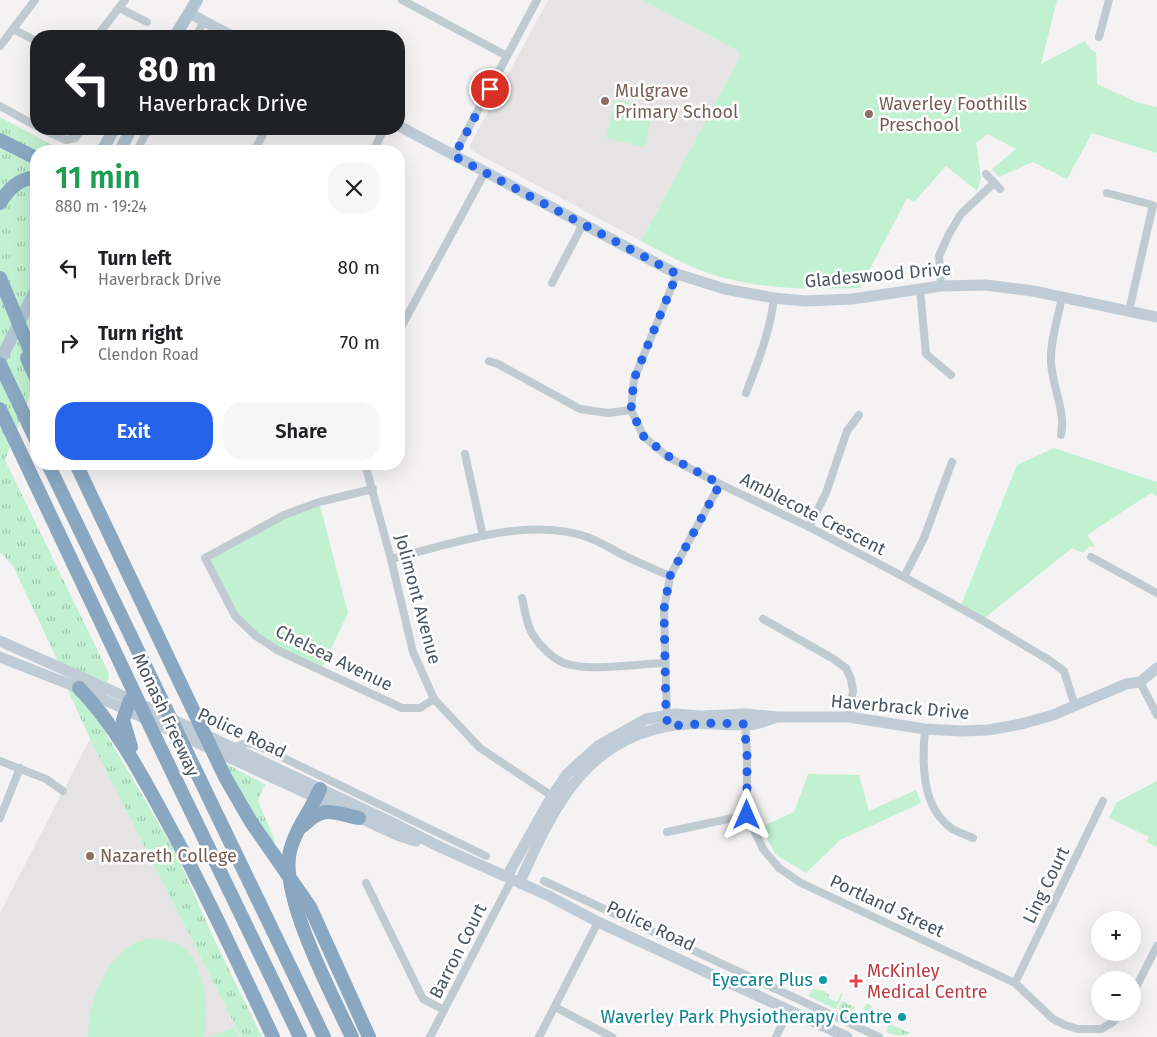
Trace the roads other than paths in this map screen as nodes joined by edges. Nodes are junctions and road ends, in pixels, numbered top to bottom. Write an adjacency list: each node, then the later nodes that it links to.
1 (36, 0): 11 (street)
2 (125, 0): 7 (street)
3 (197, 0): 8 (main road)
4 (402, 0): 19 (street)
5 (537, 0): 19 (street)
6 (1109, 0): 16 (street)
7 (119, 8): 10 (street); 12 (street)
8 (189, 13): 9 (street); 13 (main road)
9 (204, 21): 14 (street); 15 (street)
10 (147, 22)
11 (13, 29): 17 (street); 18 (street)
12 (102, 30)
13 (179, 30)
14 (199, 30)
15 (221, 30)
16 (1099, 37)
17 (30, 38)
18 (0, 46)
19 (507, 56): 27 (street)
20 (0, 106): 21 (street)
21 (30, 123)
22 (405, 129): 27 (street, Gladeswood Drive)
23 (55, 135): 24 (street)
24 (78, 135)
25 (0, 140): 26 (highway)
26 (30, 155)
27 (454, 156): 28 (street, Gladeswood Drive)
28 (485, 172): 33 (street, Gladeswood Drive); 43 (street)
29 (986, 174): 37 (street)
30 (30, 179): 32 (highway)
31 (1107, 193): 44 (street)
32 (0, 203)
33 (583, 224): 34 (street, Gladeswood Drive); 36 (street)
34 (677, 274): 40 (street, Gladeswood Drive); 53 (street)
35 (0, 278): 42 (highway)
36 (552, 283)
37 (941, 286): 38 (street, Gladeswood Drive); 39 (street, Gladeswood Drive)
38 (920, 289): 40 (street, Gladeswood Drive); 50 (street)
39 (1062, 297): 44 (street, Gladeswood Drive); 57 (street)
40 (774, 298): 52 (street)
41 (30, 301): 49 (main road)
42 (4, 303): 47 (highway)
43 (405, 310)
44 (1129, 311): 45 (street, Gladeswood Drive)
45 (1157, 317)
46 (30, 320): 51 (main road)
47 (30, 358)
48 (489, 361): 53 (street)
49 (0, 362): 56 (highway)
50 (951, 375)
51 (0, 378)
52 (746, 393)
53 (631, 410): 63 (street, Amblecote Crescent)
54 (2, 413): 125 (highway, Monash Freeway)
55 (859, 415): 65 (street)
56 (30, 427)
57 (1061, 434)
58 (465, 454): 66 (street)
59 (952, 462): 70 (street)
60 (51, 470): 126 (highway, Monash Freeway)
61 (80, 470): 128 (highway)
62 (367, 470): 64 (street, Jolimont Avenue)
63 (720, 484): 65 (street, Amblecote Crescent); 69 (street)
64 (373, 489): 68 (street, Jolimont Avenue); 81 (street, Chelsea Avenue)
65 (810, 528): 70 (street, Amblecote Crescent)
66 (483, 536): 68 (street); 69 (street)
67 (1091, 557): 71 (street)
68 (391, 558): 81 (street, Jolimont Avenue)
69 (670, 576): 77 (street)
70 (904, 578): 83 (street, Amblecote Crescent)
71 (1157, 593)
72 (522, 598): 77 (street)
73 (763, 619): 85 (street)
74 (0, 641): 82 (street, Police Road)
75 (0, 646): 76 (street)
76 (0, 657): 80 (street, Police Road)
77 (664, 663): 87 (street)
78 (1157, 668): 79 (street, Haverbrack Drive)
79 (1140, 682): 83 (street, Haverbrack Drive); 84 (street)
80 (79, 688): 82 (street, Police Road); 91 (highway)
81 (434, 699): 95 (street, Jolimont Avenue)
82 (129, 705): 89 (street, Police Road); 91 (highway); 94 (street, Police Road)
83 (1075, 706): 88 (street, Haverbrack Drive)
84 (1157, 715)
85 (849, 718): 86 (street, Haverbrack Drive); 88 (street, Haverbrack Drive)
86 (745, 719): 87 (street, Haverbrack Drive); 97 (street, Portland Street)
87 (667, 720): 95 (street, Haverbrack Drive)
88 (925, 729): 103 (street)
89 (233, 749): 94 (street, Police Road); 101 (street)
90 (0, 760): 92 (street)
91 (138, 767): 124 (highway)
92 (20, 768): 93 (street); 98 (street)
93 (63, 791)
94 (318, 794): 99 (street, Police Road); 102 (highway); 104 (street, Police Road)
95 (557, 799): 106 (street, Haverbrack Drive)
96 (1103, 802): 116 (street, Ling Court)
97 (747, 815): 100 (street); 116 (street, Portland Street)
98 (0, 818)
99 (359, 818): 102 (highway); 104 (street, Police Road)
100 (668, 832)
101 (445, 836): 104 (street); 105 (street)
102 (294, 838): 127 (highway)
103 (972, 838)
104 (440, 847): 106 (street, Police Road)
105 (486, 856)
106 (513, 879): 109 (street, Police Road); 118 (street, Barron Court)
107 (544, 881): 110 (street)
108 (366, 883): 118 (street)
109 (598, 922): 111 (street, Police Road); 117 (street)
110 (650, 930): 111 (street); 121 (street)
111 (644, 943): 119 (street, Police Road)
112 (1157, 946): 113 (street)
113 (1148, 964): 114 (street); 115 (street)
114 (1157, 969)
115 (1141, 978)
116 (1015, 982): 122 (street, Portland Street)
117 (555, 1007): 130 (street); 131 (street)
118 (444, 1010): 129 (street, Barron Court)
119 (789, 1010): 123 (street, Police Road); 132 (street)
120 (1114, 1021): 122 (street, Portland Street)
121 (850, 1024): 123 (street); 133 (street)
122 (1102, 1033)
123 (842, 1035)
124 (273, 1037)
125 (299, 1037)
126 (324, 1037)
127 (352, 1037)
128 (368, 1037)
129 (430, 1037)
130 (539, 1037)
131 (612, 1037)
132 (776, 1037)
133 (879, 1037)

